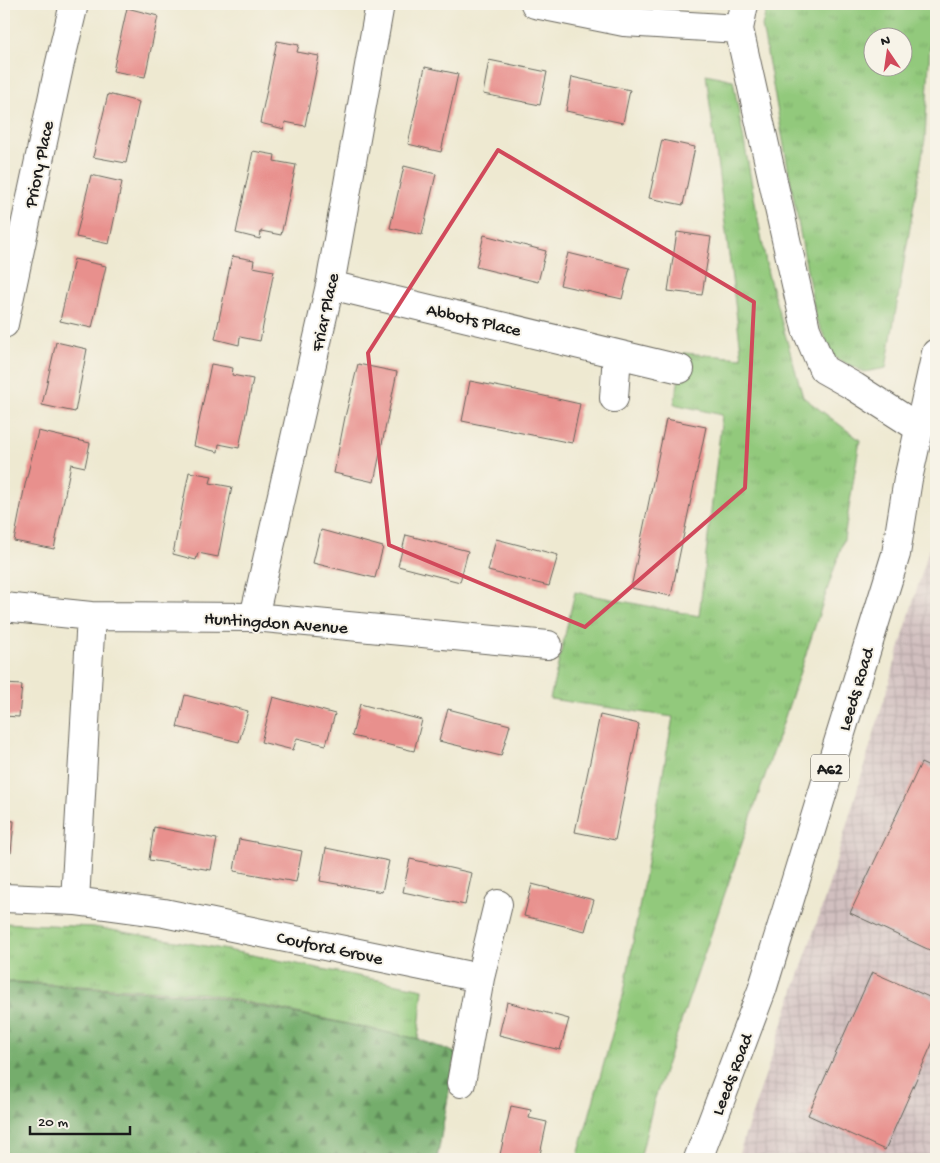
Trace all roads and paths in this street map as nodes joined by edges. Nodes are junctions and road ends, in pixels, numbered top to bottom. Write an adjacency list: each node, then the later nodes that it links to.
1 (74, 4): 6 (street, Priory Place)
2 (380, 4): 5 (street, Friar Place)
3 (536, 4): 4 (street)
4 (741, 17): 11 (street)
5 (330, 285): 7 (street, Abbots Place); 14 (street, Friar Place)
6 (4, 324)
7 (617, 354): 9 (street, Abbots Place); 10 (street)
8 (935, 364): 11 (street, Leeds Road / A62)
9 (680, 369)
10 (614, 398)
11 (919, 428): 21 (street, Leeds Road / A62)
12 (4, 607): 13 (street, Huntingdon Avenue)
13 (91, 616): 14 (street, Huntingdon Avenue); 17 (street)
14 (254, 617): 15 (street, Huntingdon Avenue)
15 (548, 645)
16 (4, 898): 17 (street, Couford Grove)
17 (75, 901): 19 (street, Couford Grove)
18 (498, 904): 19 (street)
19 (480, 978): 20 (street)
20 (461, 1083)
21 (698, 1159)

